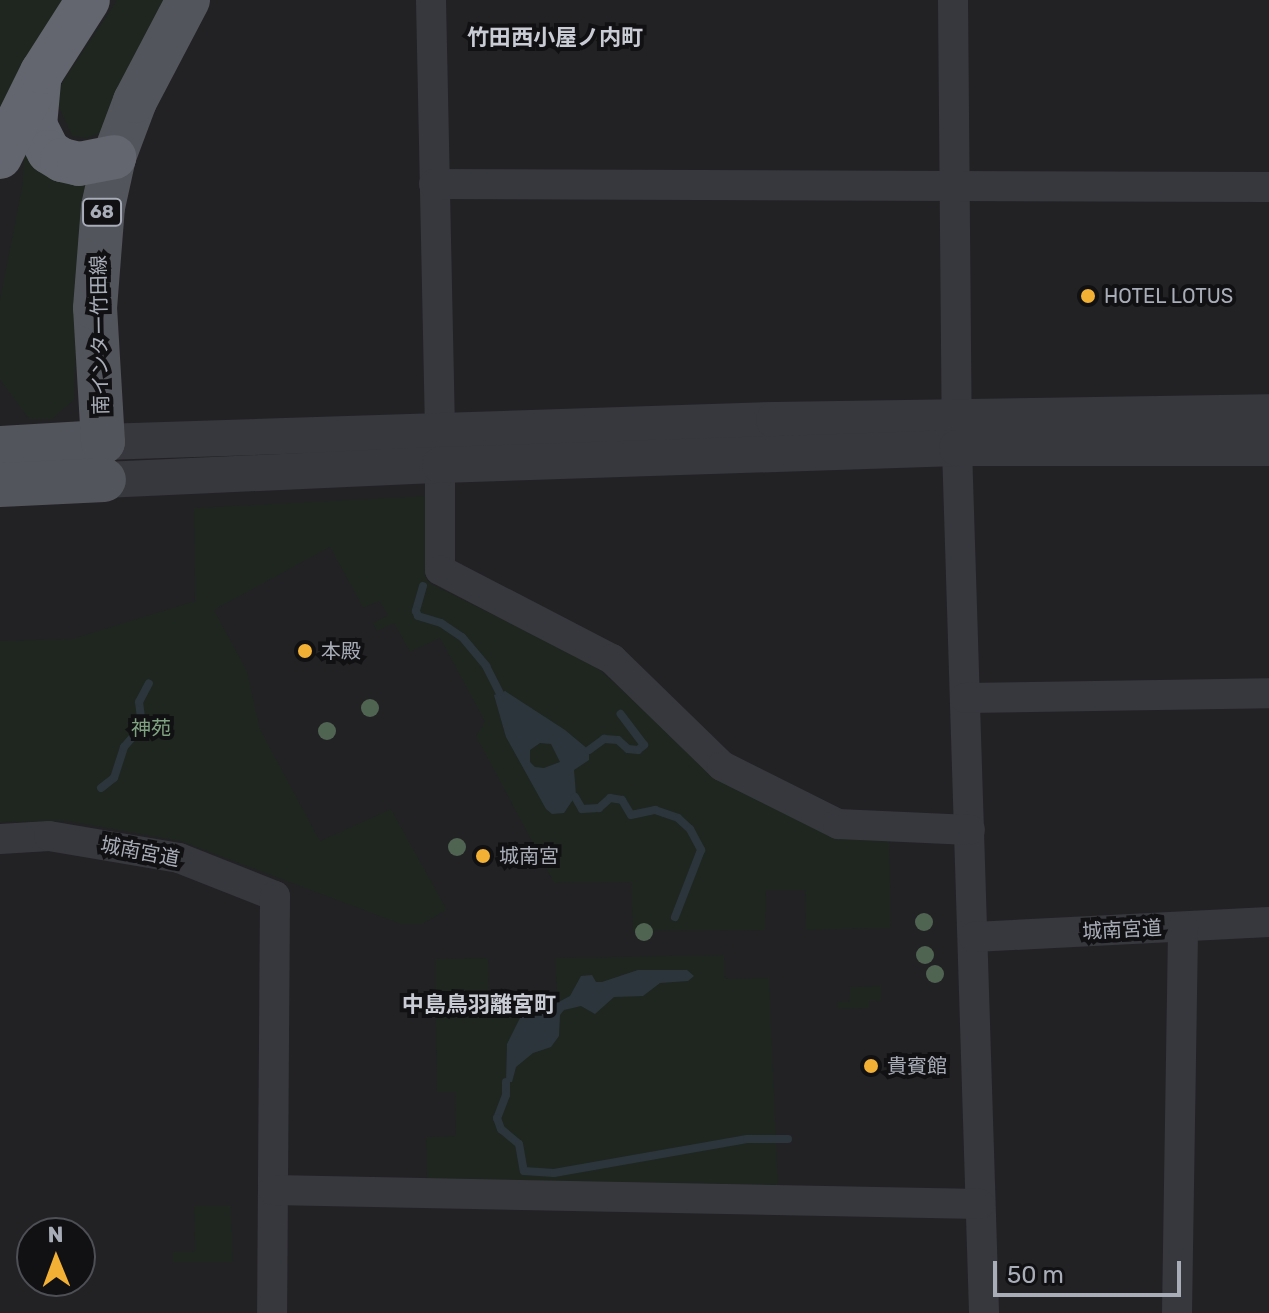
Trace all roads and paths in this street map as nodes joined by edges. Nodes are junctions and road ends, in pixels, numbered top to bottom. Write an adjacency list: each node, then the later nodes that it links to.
1 (88, 0): 5 (highway)
2 (188, 0): 7 (main road, 南インター竹田線 / 68)
3 (431, 0): 8 (street)
4 (953, 0): 9 (street)
5 (42, 72): 6 (highway); 7 (highway)
6 (0, 157)
7 (114, 157): 16 (main road, 南インター竹田線 / 68)
8 (434, 184): 9 (street); 15 (street)
9 (954, 184): 10 (street); 12 (street)
10 (1269, 187)
11 (1269, 412): 12 (street)
12 (957, 432): 14 (street); 15 (street); 19 (street)
13 (0, 448): 16 (main road, 南インター竹田線)
14 (1269, 448)
15 (440, 449): 16 (street); 20 (street)
16 (103, 461): 17 (main road)
17 (0, 485)
18 (1269, 693): 19 (street)
19 (965, 698): 20 (street)
20 (970, 830): 24 (street)
21 (0, 839): 25 (street, 城南宮道)
22 (1269, 922): 23 (street, 城南宮道)
23 (1183, 927): 24 (street, 城南宮道); 29 (street)
24 (974, 937): 26 (street)
25 (273, 1190): 26 (street); 27 (street)
26 (980, 1204): 28 (street)
27 (272, 1313)
28 (984, 1313)
29 (1177, 1313)

